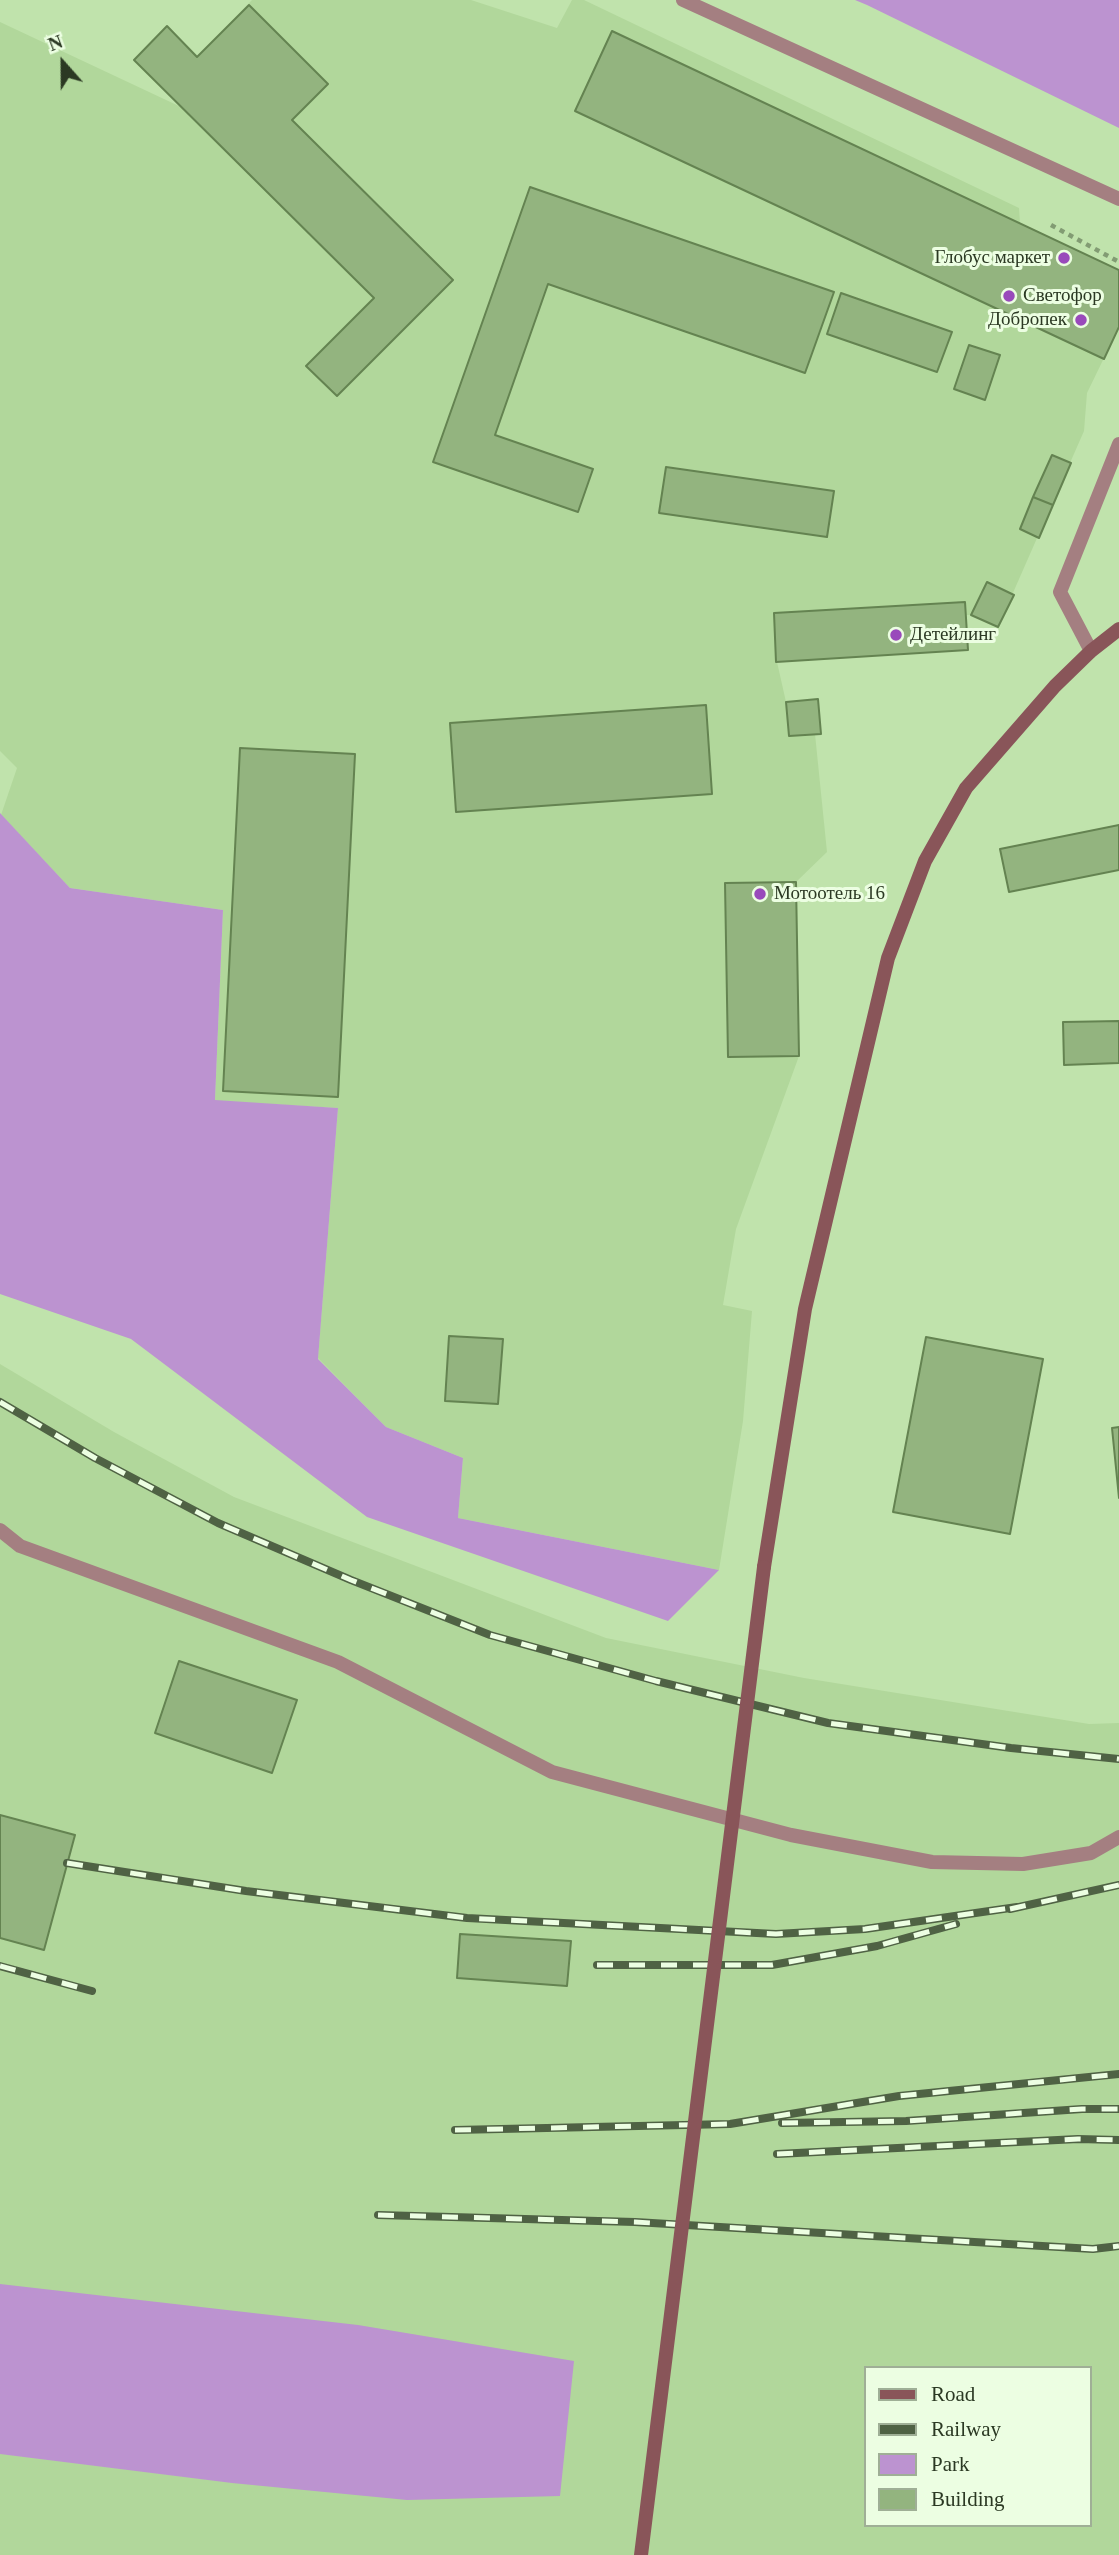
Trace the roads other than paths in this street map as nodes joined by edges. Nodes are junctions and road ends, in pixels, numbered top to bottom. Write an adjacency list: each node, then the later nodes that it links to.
1 (683, 0): 2 (street)
2 (1119, 199)
3 (1119, 444): 5 (street)
4 (1119, 629): 5 (main road)
5 (1091, 651): 8 (main road, bridge)
6 (0, 1530): 7 (street)
7 (1119, 1838)
8 (641, 2555)

